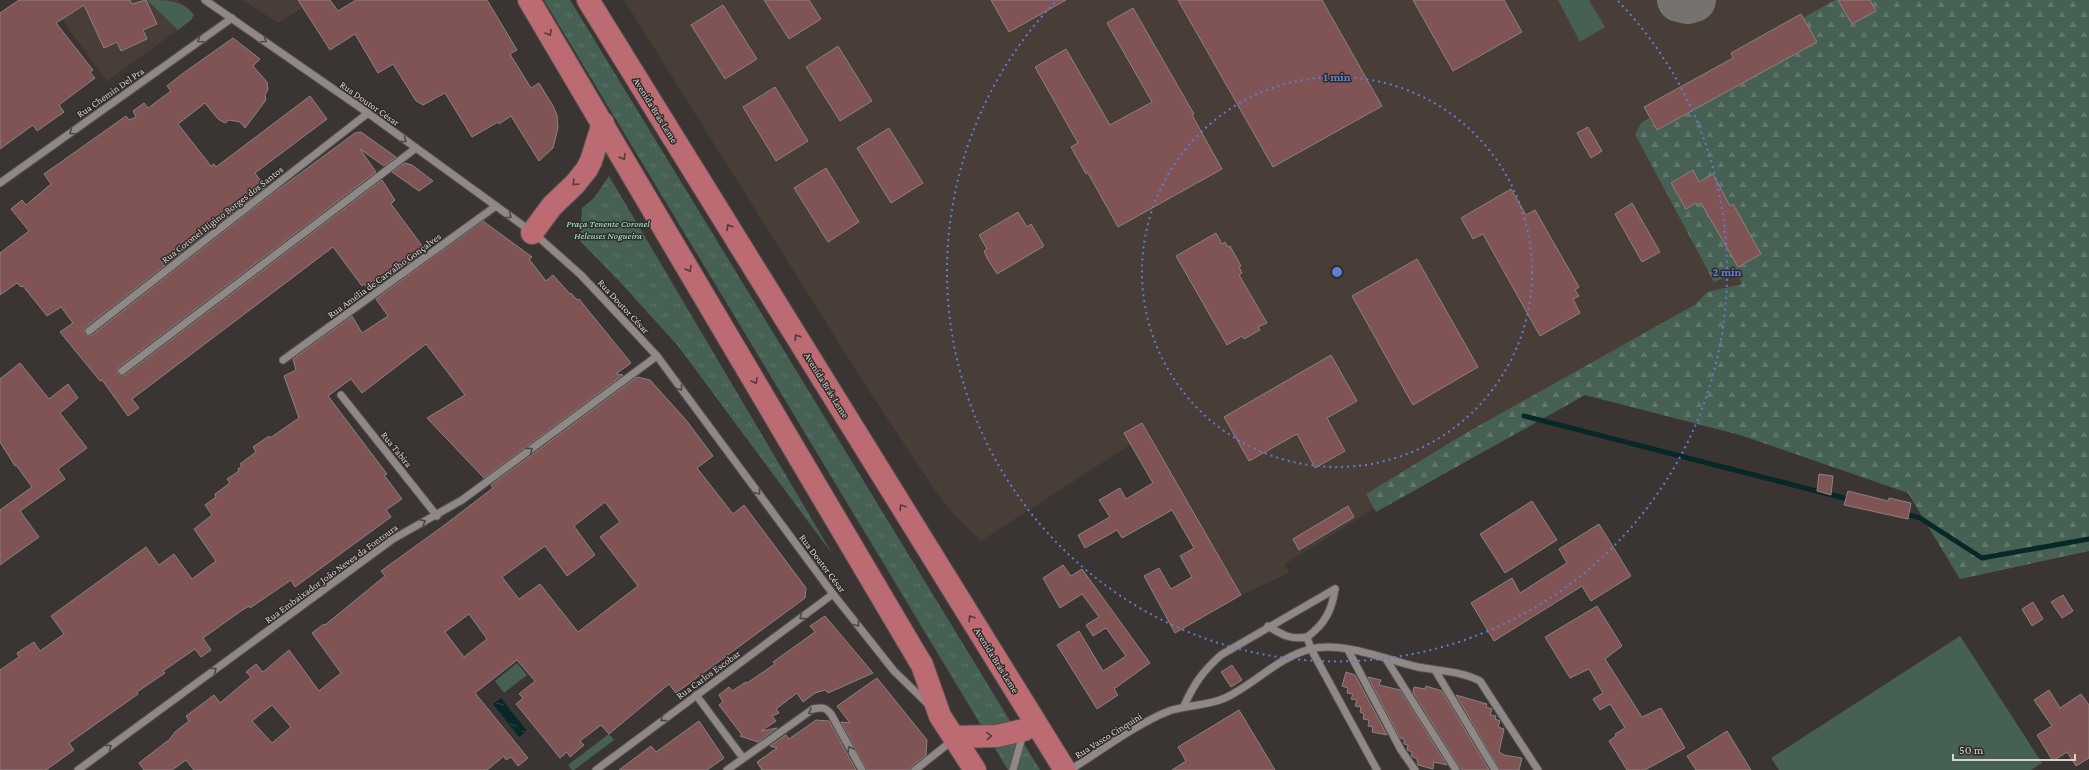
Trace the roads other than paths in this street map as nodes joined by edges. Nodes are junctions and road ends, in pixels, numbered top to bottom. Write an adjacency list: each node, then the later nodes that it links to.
1 (205, 0): 4 (street, Rua Doutor César)
2 (529, 0): 6 (main road, one-way to 6)
3 (588, 0): 27 (main road, Avenida Brás Leme, one-way to 3)
4 (232, 18): 5 (street, Rua Doutor César, one-way to 5); 8 (street, Rua Chemin Del Pra, one-way to 8)
5 (368, 113): 7 (street, Rua Doutor César, one-way to 7); 11 (street, Rua Coronel Higino Borges dos Santos)
6 (603, 123): 10 (main road, one-way to 10); 26 (main road, one-way to 26)
7 (416, 148): 9 (street, Rua Doutor César); 14 (street)
8 (0, 183)
9 (496, 206): 10 (street, Rua Doutor César, one-way to 10); 13 (street, Rua Amélia de Carvalho Gonçalves)
10 (532, 233): 12 (street, Rua Doutor César)
11 (89, 331)
12 (657, 356): 16 (street, Rua Embaixador João Neves da Fontoura, one-way to 12); 17 (street, Rua Doutor César, one-way to 17)
13 (283, 360)
14 (122, 371)
15 (341, 395): 16 (street, Rua Tabira)
16 (437, 516): 30 (street, Rua Embaixador João Neves da Fontoura, one-way to 16)
17 (833, 594): 24 (street, Rua Carlos Escobar, one-way to 24); 26 (street, Rua Doutor César, one-way to 26)
18 (1268, 626): 19 (street); 19 (street); 25 (street)
19 (1307, 637): 20 (street)
20 (1311, 648): 21 (street); 25 (street, Rua Vasco Cinquini); 39 (street)
21 (1348, 650): 22 (street); 40 (street)
22 (1386, 659): 23 (street); 41 (street)
23 (1435, 670): 42 (street); 43 (street)
24 (696, 695): 29 (street); 31 (street, Rua Carlos Escobar, one-way to 31)
25 (1184, 706): 38 (street, Rua Vasco Cinquini)
26 (940, 716): 28 (main road)
27 (1030, 726): 28 (main road, one-way to 27); 36 (street); 37 (main road, Avenida Brás Leme)
28 (954, 738): 34 (street); 35 (main road)
29 (743, 758): 32 (street); 33 (street, one-way to 29)
30 (78, 770)
31 (596, 770)
32 (727, 770)
33 (862, 770)
34 (915, 770)
35 (975, 770)
36 (1013, 770)
37 (1065, 770)
38 (1070, 770)
39 (1377, 770)
40 (1415, 770)
41 (1456, 770)
42 (1495, 770)
43 (1538, 770)

